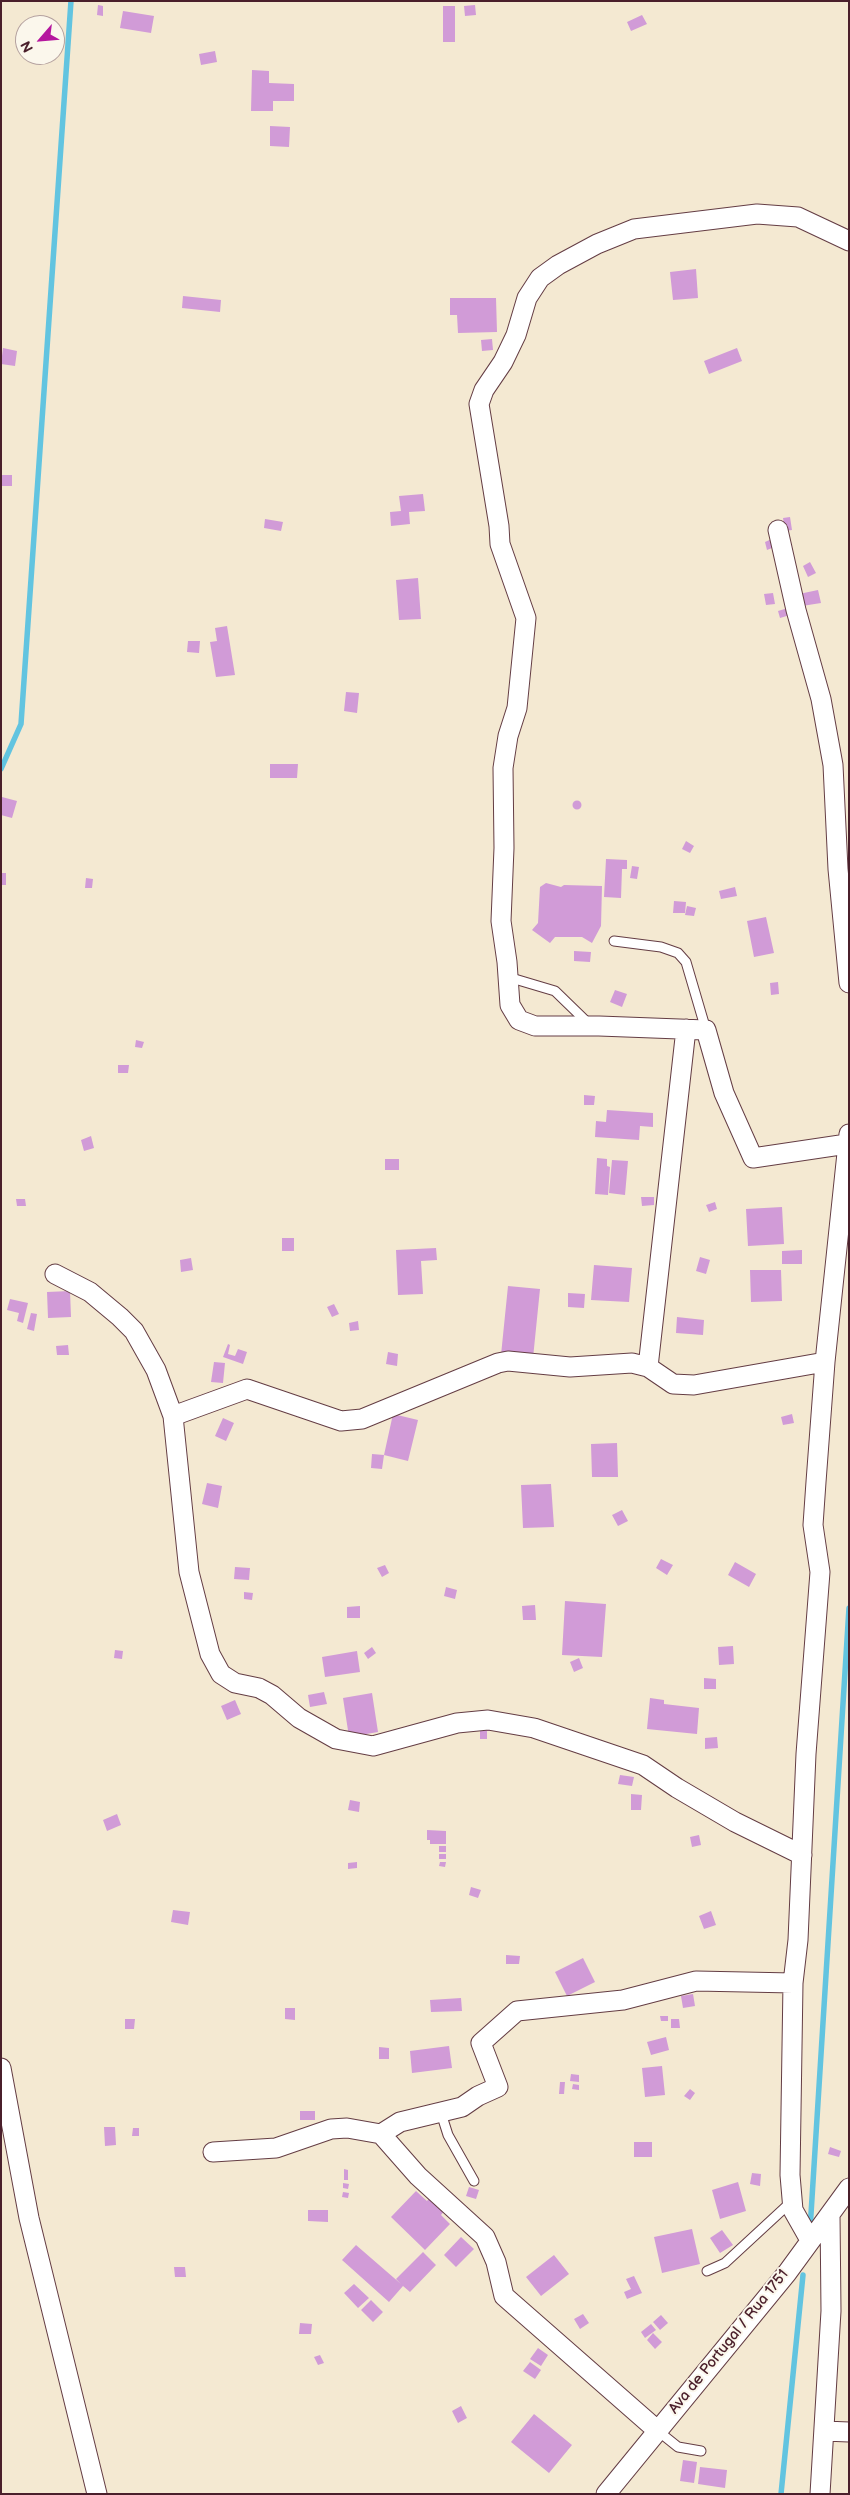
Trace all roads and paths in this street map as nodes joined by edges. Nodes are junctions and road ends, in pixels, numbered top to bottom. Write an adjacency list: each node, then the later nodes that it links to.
1 (849, 241): 4 (street)
2 (778, 530): 5 (street)
3 (614, 941): 8 (lane)
4 (508, 976): 6 (lane); 6 (street)
5 (849, 982)
6 (590, 1026): 7 (street)
7 (686, 1029): 8 (street); 12 (street)
8 (706, 1030): 9 (street)
9 (848, 1139): 11 (street)
10 (55, 1274): 13 (street)
11 (825, 1362): 12 (street); 14 (street)
12 (648, 1367): 13 (street)
13 (172, 1416): 14 (street)
14 (802, 1855): 15 (street)
15 (793, 1983): 17 (street); 22 (street)
16 (1, 2068): 30 (street)
17 (441, 2113): 18 (street); 20 (lane)
18 (381, 2134): 19 (street); 26 (street)
19 (213, 2152)
20 (474, 2181)
21 (849, 2188): 23 (street, Ava de Portugal / Rua 1751)
22 (792, 2200): 24 (street); 25 (lane)
23 (830, 2214): 24 (street, Ava de Portugal / Rua 1751); 27 (street)
24 (810, 2240): 26 (street, Ava de Portugal / Rua 1751)
25 (707, 2271)
26 (658, 2431): 29 (lane); 31 (street, Ava de Portugal / Rua 1751)
27 (824, 2431): 28 (street); 32 (street)
28 (849, 2432)
29 (702, 2451)
30 (97, 2494)
31 (606, 2494)
32 (820, 2494)

